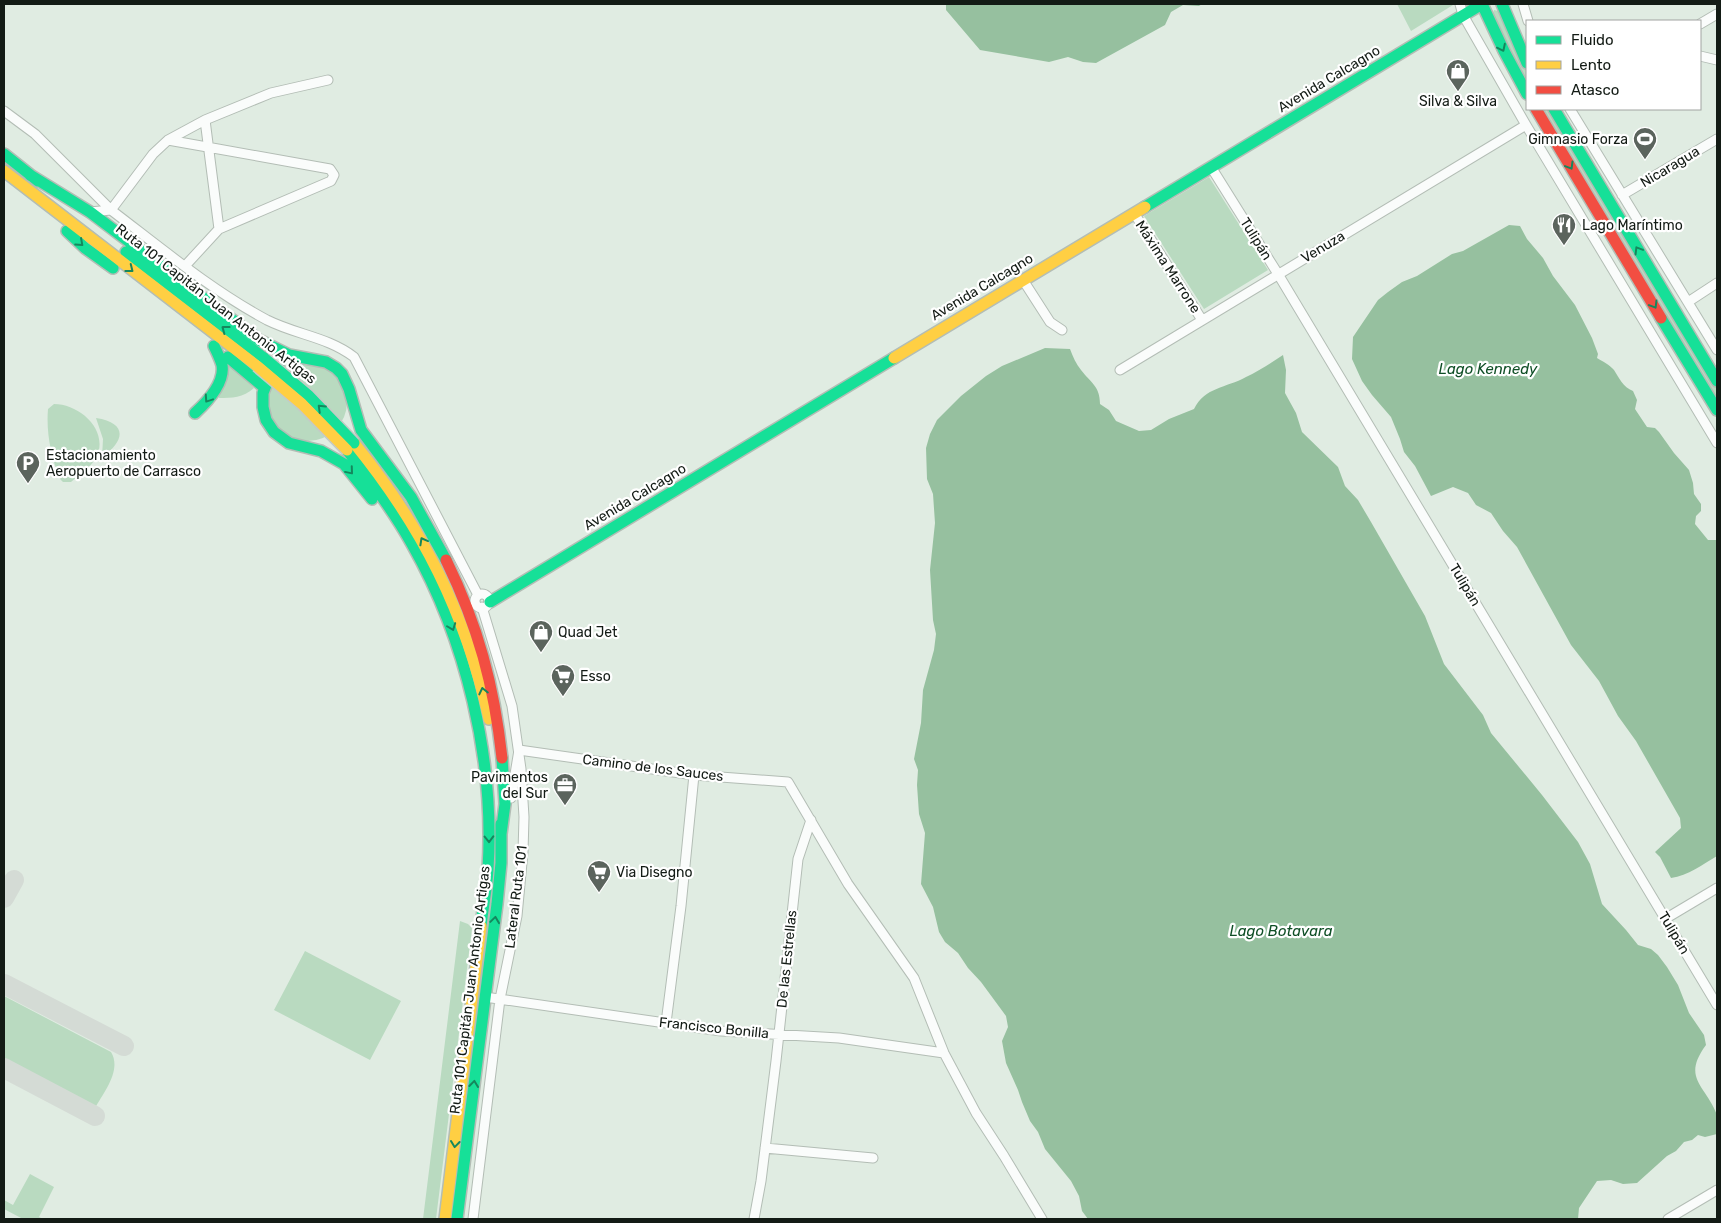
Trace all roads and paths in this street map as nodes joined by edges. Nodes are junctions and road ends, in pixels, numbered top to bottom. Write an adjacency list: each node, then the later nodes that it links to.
1 (1482, 4): 4 (main road, Avenida Calcagno); 12 (main road, one-way to 12)
2 (1502, 4): 9 (main road)
3 (1523, 4): 6 (street)
4 (1461, 9): 18 (street); 23 (main road, Avenida Calcagno)
5 (1717, 14): 7 (street)
6 (1528, 20)
7 (1701, 23)
8 (1701, 56): 10 (street)
9 (1526, 60)
10 (1717, 60)
11 (328, 80): 17 (street)
12 (1526, 92)
13 (1537, 110): 49 (main road, one-way to 49)
14 (1555, 110): 46 (main road, one-way to 14)
15 (1571, 110): 27 (street)
16 (4, 111): 28 (street, Lateral Ruta 101)
17 (205, 120): 20 (street); 21 (street)
18 (1526, 125): 33 (street, Venuza); 51 (street)
19 (1717, 138): 27 (street, Nicaragua)
20 (168, 140): 21 (street); 28 (street)
21 (208, 147): 31 (street); 31 (street)
22 (4, 154): 25 (main road, Ruta 101 Capitán Juan Antonio Artigas)
23 (1212, 167): 30 (main road, Avenida Calcagno); 33 (street, Tulipán)
24 (4, 172): 26 (main road, Ruta 101 Capitán Juan Antonio Artigas)
25 (30, 175): 29 (main road); 44 (main road, Ruta 101 Capitán Juan Antonio Artigas, one-way to 25)
26 (21, 184): 40 (main road, one-way to 40); 44 (main road, Ruta 101 Capitán Juan Antonio Artigas, one-way to 44)
27 (1622, 195): 36 (street)
28 (111, 210): 29 (street); 32 (street, Lateral Ruta 101)
29 (90, 212): 42 (main road)
30 (1134, 213): 34 (main road, Avenida Calcagno); 37 (street, Máxima Marrone)
31 (219, 228): 32 (street)
32 (185, 266): 39 (street, Lateral Ruta 101)
33 (1278, 274): 37 (street, Venuza); 62 (street, Tulipán)
34 (1023, 280): 38 (street); 54 (main road, Avenida Calcagno)
35 (1717, 283): 36 (street)
36 (1688, 302): 41 (street)
37 (1202, 320): 45 (street, Venuza)
38 (1062, 330)
39 (326, 342): 43 (street); 54 (street, Lateral Ruta 101)
40 (214, 346): 47 (main road); 50 (main road, one-way to 50)
41 (1717, 350)
42 (300, 358): 43 (main road); 47 (main road)
43 (323, 360): 48 (main road)
44 (260, 362): 53 (main road, Ruta 101 Capitán Juan Antonio Artigas, bridge)
45 (1120, 370)
46 (1717, 381)
47 (265, 388): 52 (main road)
48 (352, 402): 52 (main road); 58 (main road)
49 (1717, 410)
50 (195, 414)
51 (1717, 443)
52 (309, 447): 57 (main road, one-way to 57)
53 (351, 447): 57 (main road, Ruta 101 Capitán Juan Antonio Artigas, one-way to 57); 60 (main road, Ruta 101 Capitán Juan Antonio Artigas, one-way to 53)
54 (487, 600): 55 (street, Lateral Ruta 101)
55 (519, 750): 56 (street, Camino de los Sauces); 58 (street); 65 (street, Lateral Ruta 101)
56 (694, 775): 59 (street, Camino de los Sauces); 67 (street)
57 (487, 790): 73 (main road, Ruta 101 Capitán Juan Antonio Artigas, one-way to 73)
58 (506, 818): 60 (main road)
59 (811, 820): 68 (street, De las Estrellas); 69 (street)
60 (501, 834): 64 (main road, Ruta 101 Capitán Juan Antonio Artigas, one-way to 60)
61 (1717, 888): 62 (street)
62 (1665, 919): 63 (street, Tulipán)
63 (1714, 991): 66 (street, Tulipán)
64 (485, 997): 65 (street, Francisco Bonilla); 74 (main road, Ruta 101 Capitán Juan Antonio Artigas, one-way to 64)
65 (500, 999): 67 (street, Francisco Bonilla); 75 (street, Lateral Ruta 101)
66 (1717, 1005)
67 (666, 1023): 68 (street, Francisco Bonilla)
68 (779, 1034): 69 (street, Francisco Bonilla); 70 (street, De las Estrellas)
69 (944, 1053): 77 (street)
70 (765, 1148): 71 (street); 76 (street, De las Estrellas)
71 (873, 1158)
72 (1717, 1190): 78 (street)
73 (445, 1219)
74 (457, 1219)
75 (473, 1219)
76 (754, 1219)
77 (1042, 1219)
78 (1668, 1219)

